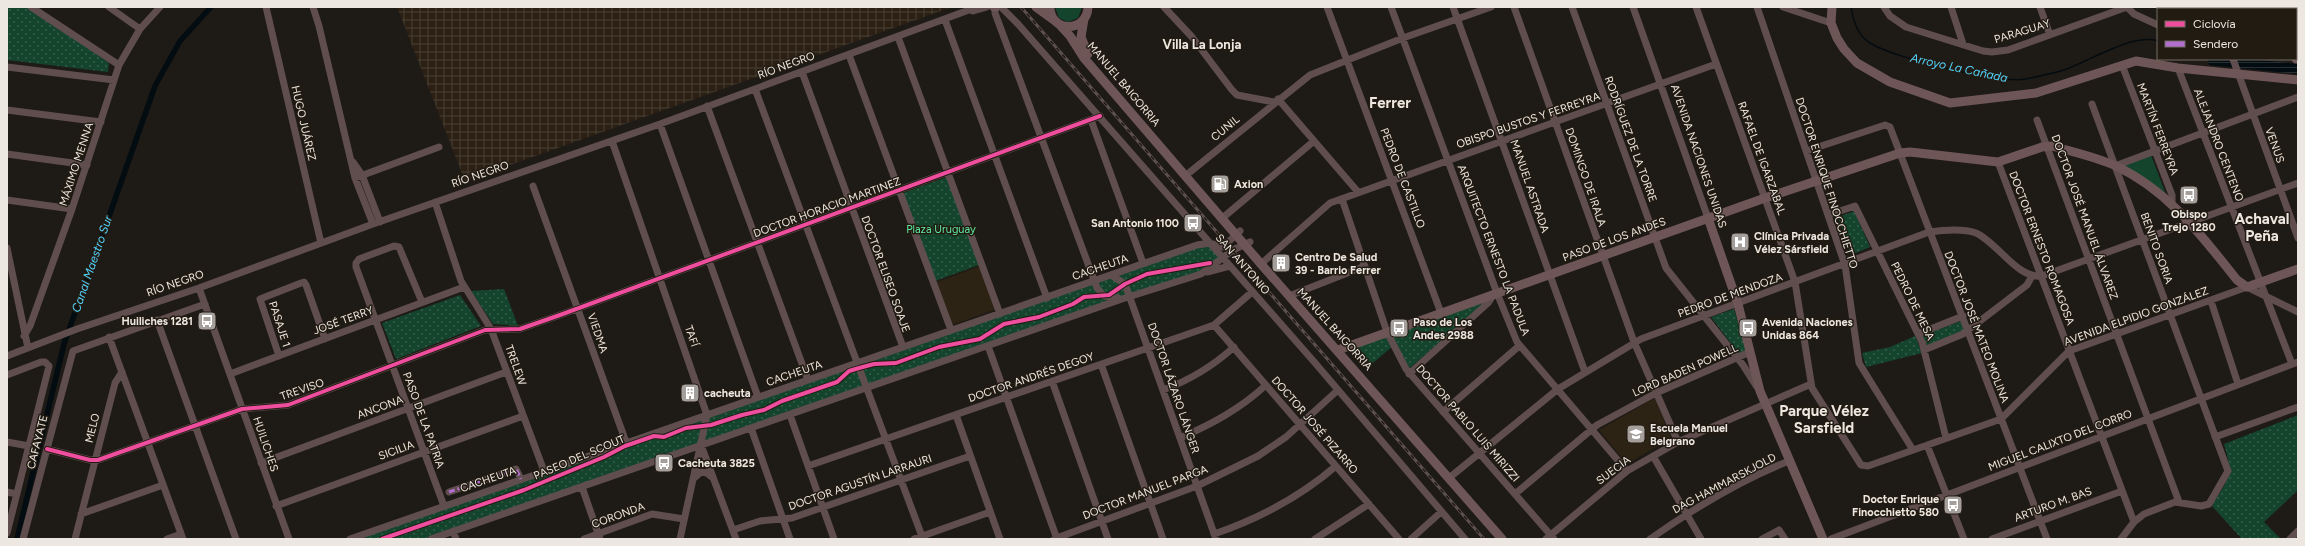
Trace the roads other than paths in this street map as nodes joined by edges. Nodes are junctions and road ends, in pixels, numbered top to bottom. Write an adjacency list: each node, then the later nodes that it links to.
1 (31, 7): 44 (street)
2 (109, 7): 35 (street)
3 (160, 7): 35 (street, MÁXIMO MENNA)
4 (266, 7): 116 (street, HUGO JUÁREZ)
5 (313, 7): 79 (street)
6 (977, 7): 29 (street, RÍO NEGRO)
7 (987, 7): 29 (street, RÍO NEGRO)
8 (995, 7): 68 (street)
9 (1000, 7): 61 (street, SAN ANTONIO)
10 (1036, 7): 32 (main road)
11 (1050, 7): 32 (main road)
12 (1164, 7): 55 (street)
13 (1327, 7): 41 (street, PEDRO DE CASTILLO)
14 (1391, 7): 38 (street, ARQUITECTO ERNESTO LA PADULA)
15 (1453, 7): 30 (street, MANUEL ASTRADA)
16 (1492, 7): 30 (street, CUNIL)
17 (1514, 7): 64 (street, DOMINGO DE IRALA)
18 (1572, 7): 56 (street, RODRÍGUEZ DE LA TORRE)
19 (1633, 7): 52 (street, AVENIDA NACIONES UNIDAS)
20 (1696, 7): 43 (street, RAFAEL DE IGARZABAL)
21 (1757, 7): 75 (street, DOCTOR ENRIQUE FINOCCHIETTO)
22 (1783, 7): 33 (street)
23 (1832, 7): 33 (main road)
24 (1884, 7): 39 (street, PARAGUAY)
25 (2040, 7): 36 (street)
26 (2127, 7): 34 (street); 36 (street, PARAGUAY)
27 (1953, 8): 39 (street)
28 (1087, 11): 32 (main road); 84 (main road, MANUEL BAIGORRIA)
29 (962, 14): 31 (street, RÍO NEGRO)
30 (1457, 18): 38 (street, CUNIL); 69 (street, MANUEL ASTRADA)
31 (945, 20): 37 (street, RÍO NEGRO); 78 (street)
32 (1056, 22): 110 (main road, MANUEL BAIGORRIA)
33 (1832, 22): 45 (main road)
34 (2157, 25)
35 (140, 28): 44 (street, MÁXIMO MENNA)
36 (2050, 35): 39 (street, PARAGUAY)
37 (898, 37): 40 (street, RÍO NEGRO); 85 (street)
38 (1403, 38): 41 (street, CUNIL); 80 (street, ARQUITECTO ERNESTO LA PADULA)
39 (1963, 44)
40 (848, 55): 49 (street, RÍO NEGRO); 93 (street)
41 (1346, 60): 55 (street, CUNIL); 88 (street, PEDRO DE CASTILLO)
42 (2232, 60): 48 (street, VENUS)
43 (1716, 64): 52 (street, OBISPO BUSTOS Y FERREYRA); 95 (street, RAFAEL DE IGARZABAL)
44 (119, 65): 50 (street, MÁXIMO MENNA)
45 (2122, 65): 47 (main road); 74 (street, MARTÍN FERREYRA)
46 (7, 67): 50 (street)
47 (2178, 68): 48 (main road); 67 (street, ALEJANDRO CENTENO)
48 (2237, 71): 51 (main road); 60 (street, VENUS)
49 (802, 72): 53 (street, RÍO NEGRO); 101 (street, DOCTOR ELISEO SOAJE)
50 (114, 80): 65 (street, MÁXIMO MENNA)
51 (2298, 80)
52 (1661, 84): 56 (street, OBISPO BUSTOS Y FERREYRA); 105 (street, AVENIDA NACIONES UNIDAS)
53 (755, 89): 58 (street, RÍO NEGRO); 108 (street)
54 (2298, 97): 60 (street)
55 (1276, 101): 71 (street); 84 (street, CUNIL)
56 (1607, 104): 64 (street, OBISPO BUSTOS Y FERREYRA); 111 (street, RODRÍGUEZ DE LA TORRE)
57 (2092, 104): 83 (street, BENITO SORIA)
58 (707, 106): 66 (street, RÍO NEGRO); 114 (street)
59 (7, 110): 65 (street)
60 (2252, 114): 67 (street); 92 (street, VENUS)
61 (1100, 116): 62 (street, DOCTOR HORACIO MARTINEZ); 115 (street, SAN ANTONIO)
62 (1092, 120): 68 (street, DOCTOR HORACIO MARTINEZ); 125 (street)
63 (2037, 120): 72 (street, DOCTOR JOSÉ MANUEL ÁLVAREZ)
64 (1554, 121): 69 (street, OBISPO BUSTOS Y FERREYRA); 120 (street, DOMINGO DE IRALA)
65 (101, 122): 82 (street, MÁXIMO MENNA)
66 (660, 124): 70 (street, RÍO NEGRO); 123 (street)
67 (2202, 132): 74 (street); 100 (street, ALEJANDRO CENTENO)
68 (1043, 138): 78 (street, DOCTOR HORACIO MARTINEZ); 136 (street)
69 (1502, 140): 80 (street, OBISPO BUSTOS Y FERREYRA); 131 (street, MANUEL ASTRADA)
70 (612, 141): 98 (street, RÍO NEGRO); 135 (street, TAFÍ)
71 (1314, 141): 94 (street); 103 (street)
72 (2047, 146): 81 (main road); 83 (main road); 122 (street, DOCTOR JOSÉ MANUEL ÁLVAREZ)
73 (439, 147): 86 (street)
74 (2154, 150): 83 (street); 99 (street, MARTÍN FERREYRA)
75 (1806, 151): 76 (street, DOCTOR JOSÉ MATEO MOLINA); 89 (street, DOCTOR ENRIQUE FINOCCHIETTO)
76 (1900, 152): 81 (main road); 89 (main road, PASO DE LOS ANDES); 109 (street, DOCTOR JOSÉ MATEO MOLINA)
77 (7, 154): 82 (street)
78 (996, 155): 85 (street, DOCTOR HORACIO MARTINEZ); 147 (street)
79 (351, 160): 86 (street); 87 (street)
80 (1448, 160): 88 (street, OBISPO BUSTOS Y FERREYRA); 143 (street, ARQUITECTO ERNESTO LA PADULA)
81 (1998, 162): 134 (street, DOCTOR ERNESTO ROMAGOSA)
82 (87, 165): 102 (street, MÁXIMO MENNA)
83 (2115, 166): 99 (main road); 113 (street, BENITO SORIA)
84 (1190, 172): 103 (main road, MANUEL BAIGORRIA)
85 (948, 173): 93 (street, DOCTOR HORACIO MARTINEZ); 156 (street)
86 (362, 175): 87 (street); 107 (street)
87 (355, 178): 107 (street)
88 (1393, 180): 94 (street, OBISPO BUSTOS Y FERREYRA); 155 (street, PEDRO DE CASTILLO)
89 (1816, 180): 95 (main road, PASO DE LOS ANDES); 104 (street, DOCTOR ENRIQUE FINOCCHIETTO)
90 (2298, 183): 92 (street)
91 (533, 186): 153 (street, VIEDMA)
92 (2280, 189): 100 (street); 112 (street, VENUS)
93 (899, 190): 101 (street, DOCTOR HORACIO MARTINEZ); 165 (street)
94 (1358, 192): 96 (street, OBISPO BUSTOS Y FERREYRA)
95 (1765, 198): 105 (main road, PASO DE LOS ANDES); 137 (street, RAFAEL DE IGARZABAL)
96 (1342, 199): 124 (street, OBISPO BUSTOS Y FERREYRA); 128 (street, DOCTOR PABLO LUIS MIRIZZI)
97 (7, 200): 102 (street)
98 (435, 202): 107 (street, RÍO NEGRO); 139 (street, TRELEW)
99 (2172, 202): 106 (main road)
100 (2232, 206): 106 (street); 138 (street, ALEJANDRO CENTENO)
101 (852, 208): 108 (street, DOCTOR HORACIO MARTINEZ); 176 (street, DOCTOR ELISEO SOAJE)
102 (72, 209): 170 (street, MÁXIMO MENNA)
103 (1226, 215): 110 (main road, MANUEL BAIGORRIA)
104 (1828, 215): 119 (street, PEDRO DE MESA); 126 (street, DOCTOR ENRIQUE FINOCCHIETTO)
105 (1708, 218): 111 (main road, PASO DE LOS ANDES); 152 (main road, AVENIDA NACIONES UNIDAS)
106 (2189, 222): 113 (street); 140 (main road)
107 (376, 223): 116 (street, RÍO NEGRO)
108 (805, 225): 114 (street, DOCTOR HORACIO MARTINEZ); 187 (street)
109 (1929, 232): 119 (street, PEDRO DE MENDOZA); 133 (street, PEDRO DE MENDOZA); 160 (street, DOCTOR JOSÉ MATEO MOLINA)
110 (1238, 233): 115 (street, CACHEUTA); 117 (main road, MANUEL BAIGORRIA)
111 (1655, 237): 120 (main road, PASO DE LOS ANDES); 159 (street, RODRÍGUEZ DE LA TORRE)
112 (2298, 238)
113 (2142, 239): 122 (street); 158 (street, BENITO SORIA)
114 (757, 242): 123 (street, DOCTOR HORACIO MARTINEZ); 197 (street)
115 (1210, 243): 121 (street, SAN ANTONIO); 125 (street, CACHEUTA)
116 (321, 244): 141 (street, RÍO NEGRO)
117 (1247, 244): 121 (street); 124 (main road, MANUEL BAIGORRIA)
118 (7, 248): 170 (street)
119 (1877, 251): 126 (street, PEDRO DE MENDOZA); 168 (street, PEDRO DE MESA)
120 (1602, 256): 131 (main road, PASO DE LOS ANDES); 173 (street, DOMINGO DE IRALA)
121 (1223, 258): 127 (street, SAN ANTONIO); 130 (street)
122 (2089, 259): 134 (street); 169 (street, DOCTOR JOSÉ MANUEL ÁLVAREZ)
123 (708, 260): 135 (street, DOCTOR HORACIO MARTINEZ); 208 (street)
124 (1263, 262): 144 (main road, MANUEL BAIGORRIA)
125 (1143, 264): 132 (street, CACHEUTA)
126 (1845, 265): 137 (street, PEDRO DE MENDOZA); 239 (street, DOCTOR ENRIQUE FINOCCHIETTO)
127 (1230, 266): 130 (street); 142 (street, SAN ANTONIO)
128 (1365, 266): 144 (street); 167 (street, DOCTOR PABLO LUIS MIRIZZI)
129 (2298, 269): 138 (main road, AVENIDA ELPIDIO GONZÁLEZ)
130 (1201, 274): 146 (street)
131 (1549, 274): 143 (main road, PASO DE LOS ANDES); 193 (street, MANUEL ASTRADA)
132 (1111, 275): 136 (street, CACHEUTA); 146 (street, DOCTOR LÁZARO LÁNGER)
133 (2032, 276): 134 (street); 166 (street)
134 (2042, 276): 182 (street, DOCTOR ERNESTO ROMAGOSA)
135 (660, 278): 153 (street, DOCTOR HORACIO MARTINEZ); 216 (street, TAFÍ)
136 (1094, 281): 147 (street, CACHEUTA); 148 (street)
137 (1795, 282): 152 (street, PEDRO DE MENDOZA); 199 (street, RAFAEL DE IGARZABAL)
138 (2260, 283): 140 (main road, AVENIDA ELPIDIO GONZÁLEZ); 145 (street, ALEJANDRO CENTENO)
139 (464, 287): 150 (street, JOSÉ TERRY); 164 (street, TRELEW)
140 (2247, 287): 145 (street); 149 (street, AVENIDA ELPIDIO GONZÁLEZ)
141 (199, 288): 151 (street, HUILICHES); 178 (street, RÍO NEGRO)
142 (1252, 292): 163 (street, DOCTOR ANDRÉS DEGOY); 205 (street, SAN ANTONIO)
143 (1495, 294): 155 (main road, PASO DE LOS ANDES); 175 (street, ARQUITECTO ERNESTO LA PADULA); 195 (street)
144 (1292, 295): 180 (main road, MANUEL BAIGORRIA)
145 (2264, 295): 154 (street); 188 (street, ALEJANDRO CENTENO)
146 (1130, 296): 148 (street); 179 (street, DOCTOR LÁZARO LÁNGER)
147 (1047, 298): 156 (street, CACHEUTA)
148 (1122, 299): 174 (street)
149 (2211, 300): 158 (street, AVENIDA ELPIDIO GONZÁLEZ); 200 (street)
150 (422, 302): 162 (street, JOSÉ TERRY); 162 (street, PASO DE LA PATRIA)
151 (205, 304): 161 (street); 194 (street, HUILICHES)
152 (1738, 304): 159 (street, PEDRO DE MENDOZA); 183 (main road, AVENIDA NACIONES UNIDAS)
153 (577, 309): 157 (street, DOCTOR HORACIO MARTINEZ); 233 (street, VIEDMA)
154 (2298, 312)
155 (1441, 313): 167 (main road, PASO DE LOS ANDES)
156 (1000, 314): 165 (street, CACHEUTA)
157 (560, 315): 164 (street, TREVISO)
158 (2170, 315): 169 (street, AVENIDA ELPIDIO GONZÁLEZ); 210 (street, BENITO SORIA)
159 (1702, 316): 173 (street, PEDRO DE MENDOZA); 186 (street, RODRÍGUEZ DE LA TORRE)
160 (1963, 316): 166 (street, DOCTOR JOSÉ MATEO MOLINA); 168 (street)
161 (156, 320): 171 (street); 223 (street)
162 (375, 320): 172 (street, JOSÉ TERRY); 190 (street, PASO DE LA PATRIA)
163 (1214, 325): 177 (street, DOCTOR JOSÉ PIZARRO); 179 (street, DOCTOR ANDRÉS DEGOY)
164 (491, 329): 190 (street, TREVISO); 192 (street, TRELEW)
165 (951, 330): 176 (street, CACHEUTA)
166 (1968, 330): 181 (street); 221 (street, DOCTOR JOSÉ MATEO MOLINA)
167 (1387, 332): 180 (main road, PASO DE LOS ANDES); 195 (street, DOCTOR PABLO LUIS MIRIZZI)
168 (1918, 334): 181 (street, PEDRO DE MESA)
169 (2117, 334): 182 (street, AVENIDA ELPIDIO GONZÁLEZ); 220 (street, DOCTOR JOSÉ MANUEL ÁLVAREZ)
170 (24, 336): 178 (street)
171 (109, 337): 191 (street); 238 (street, CAFAYATE)
172 (325, 339): 185 (street, JOSÉ TERRY); 185 (street, PASAJE 1)
173 (1634, 342): 193 (street, PEDRO DE MENDOZA); 207 (street, DOMINGO DE IRALA)
174 (988, 346): 202 (street); 209 (street)
175 (1520, 346): 203 (street, ARQUITECTO ERNESTO LA PADULA); 215 (street)
176 (903, 347): 187 (street, CACHEUTA)
177 (1234, 347): 201 (street, DOCTOR JOSÉ PIZARRO); 204 (street)
178 (28, 348): 184 (street, RÍO NEGRO)
179 (1148, 348): 189 (street, DOCTOR ANDRÉS DEGOY); 204 (street, DOCTOR LÁZARO LÁNGER)
180 (1340, 349): 253 (main road, MANUEL BAIGORRIA)
181 (1924, 350): 229 (street, PEDRO DE MESA)
182 (2069, 351): 221 (street, AVENIDA ELPIDIO GONZÁLEZ); 226 (street, DOCTOR ERNESTO ROMAGOSA)
183 (1750, 352): 186 (street, LORD BADEN POWELL); 206 (main road, AVENIDA NACIONES UNIDAS)
184 (7, 356)
185 (279, 356): 194 (street, JOSÉ TERRY)
186 (1738, 359): 206 (street, RODRÍGUEZ DE LA TORRE); 207 (street, LORD BADEN POWELL)
187 (857, 363): 197 (street, CACHEUTA); 202 (street)
188 (2295, 363): 200 (street, MIGUEL CALIXTO DEL CORRO)
189 (1101, 364): 198 (street, DOCTOR ANDRÉS DEGOY); 268 (street)
190 (392, 366): 213 (street, TREVISO); 214 (street, PASO DE LA PATRIA)
191 (122, 372): 232 (street); 244 (street, MELO)
192 (506, 372): 214 (street, ANCONA); 219 (street, TRELEW)
193 (1585, 372): 203 (street, PEDRO DE MENDOZA)
194 (230, 374): 213 (street, HUILICHES)
195 (1409, 374): 215 (street, DOCTOR PABLO LUIS MIRIZZI)
196 (7, 375): 237 (street, CAFAYATE)
197 (808, 380): 208 (street, CACHEUTA)
198 (1052, 381): 209 (street, DOCTOR ANDRÉS DEGOY); 279 (street)
199 (1811, 384): 211 (street, SUECIA); 249 (street, RAFAEL DE IGARZABAL)
200 (2238, 384): 210 (street, MIGUEL CALIXTO DEL CORRO)
201 (1266, 385): 222 (street, DOCTOR JOSÉ PIZARRO); 228 (street)
202 (866, 388): 217 (street); 230 (street)
203 (1558, 389): 225 (street, ARQUITECTO ERNESTO LA PADULA); 241 (street, PEDRO DE MENDOZA)
204 (1163, 390): 228 (street, DOCTOR LÁZARO LÁNGER)
205 (1338, 390): 222 (street, DOCTOR MANUEL PARGA); 274 (street, SAN ANTONIO)
206 (1760, 392): 211 (main road, AVENIDA NACIONES UNIDAS)
207 (1656, 393): 225 (street, LORD BADEN POWELL); 234 (street, DOMINGO DE IRALA)
208 (758, 397): 216 (street, CACHEUTA)
209 (1006, 397): 218 (street, DOCTOR ANDRÉS DEGOY); 290 (street)
210 (2201, 398): 220 (street, MIGUEL CALIXTO DEL CORRO); 227 (street, BENITO SORIA)
211 (1765, 404): 234 (street, SUECIA); 245 (main road, AVENIDA NACIONES UNIDAS)
212 (2298, 407): 227 (street)
213 (242, 409): 223 (street, TREVISO); 246 (street, HUILICHES)
214 (408, 409): 240 (street, PASO DE LA PATRIA); 246 (street, ANCONA)
215 (1443, 412): 241 (street, DOCTOR PABLO LUIS MIRIZZI)
216 (707, 415): 233 (street, CACHEUTA); 235 (street)
217 (790, 415): 224 (street); 247 (street)
218 (956, 415): 230 (street, DOCTOR ANDRÉS DEGOY); 242 (street)
219 (523, 416): 240 (street, SICILIA); 251 (street, TRELEW)
220 (2148, 418): 226 (street, MIGUEL CALIXTO DEL CORRO); 267 (street, DOCTOR JOSÉ MANUEL ÁLVAREZ)
221 (2001, 419): 229 (street, AVENIDA ELPIDIO GONZÁLEZ); 250 (street, DOCTOR JOSÉ MATEO MOLINA)
222 (1300, 424): 248 (street, DOCTOR JOSÉ PIZARRO); 260 (street, DOCTOR MANUEL PARGA)
223 (194, 425): 232 (street, TREVISO); 295 (street)
224 (751, 428): 235 (street); 278 (street)
225 (1592, 429): 252 (street, ARQUITECTO ERNESTO LA PADULA); 265 (street, LORD BADEN POWELL)
226 (2102, 436): 250 (street, MIGUEL CALIXTO DEL CORRO); 261 (street, DOCTOR ERNESTO ROMAGOSA)
227 (2216, 437): 267 (street, BENITO SORIA)
228 (1180, 438): 260 (street, DOCTOR LÁZARO LÁNGER)
229 (1946, 438): 236 (street, AVENIDA ELPIDIO GONZÁLEZ)
230 (886, 439): 247 (street, DOCTOR ANDRÉS DEGOY); 257 (street)
231 (7, 442): 237 (street)
232 (147, 442): 244 (street, TREVISO); 258 (street)
233 (626, 442): 251 (street, CACHEUTA)
234 (1678, 442): 243 (street, SUECIA)
235 (701, 445): 254 (street); 256 (street); 259 (street)
236 (1927, 445): 239 (street, AVENIDA ELPIDIO GONZÁLEZ); 266 (street)
237 (29, 446): 264 (street, CAFAYATE)
238 (47, 449): 244 (street); 292 (street, CAFAYATE)
239 (1913, 450): 249 (street, AVENIDA ELPIDIO GONZÁLEZ)
240 (424, 452): 270 (street, SICILIA); 271 (street, PASO DE LA PATRIA)
241 (1480, 455): 253 (street, PEDRO DE MENDOZA); 265 (street, DOCTOR PABLO LUIS MIRIZZI)
242 (970, 456): 257 (street, DOCTOR AGUSTÍN LARRAURI); 273 (street)
243 (1653, 456): 252 (street, SUECIA); 276 (street)
244 (95, 461): 275 (street, MELO)
245 (1789, 461): 276 (street, DAG HAMMARSKJOLD); 319 (main road, AVENIDA NACIONES UNIDAS)
246 (261, 463): 270 (street, HUILICHES)
247 (808, 466): 272 (street)
248 (1336, 466): 269 (street, DOCTOR JOSÉ PIZARRO); 288 (street)
249 (1868, 466)
250 (2020, 468): 266 (street, MIGUEL CALIXTO DEL CORRO); 280 (street, DOCTOR JOSÉ MATEO MOLINA)
251 (544, 471): 255 (street, CACHEUTA)
252 (1627, 471): 291 (street, SUECIA)
253 (1452, 477): 313 (main road, MANUEL BAIGORRIA); 314 (main road, MANUEL BAIGORRIA)
254 (694, 478): 256 (street); 277 (street)
255 (521, 479): 263 (street); 271 (street, CACHEUTA)
256 (714, 479): 282 (street)
257 (901, 480): 272 (street, DOCTOR AGUSTÍN LARRAURI); 289 (street)
258 (163, 485): 275 (street); 286 (street)
259 (582, 486): 284 (street); 287 (street)
260 (1197, 486): 268 (street, DOCTOR MANUEL PARGA); 288 (street, DOCTOR LÁZARO LÁNGER)
261 (2122, 491): 280 (street, ARTURO M. BAS); 281 (street, DOCTOR ERNESTO ROMAGOSA)
262 (7, 492): 264 (street)
263 (449, 492)
264 (17, 494): 285 (street, CAFAYATE)
265 (1515, 494): 291 (street, DOCTOR PABLO LUIS MIRIZZI)
266 (1947, 495): 320 (street, MIGUEL CALIXTO DEL CORRO); 321 (street)
267 (2179, 502): 281 (street)
268 (1150, 503): 279 (street, DOCTOR MANUEL PARGA); 308 (street)
269 (1369, 504): 309 (street); 310 (street, DOCTOR JOSÉ PIZARRO)
270 (276, 506): 296 (street, HUILICHES)
271 (444, 506): 297 (street, CACHEUTA)
272 (823, 508): 278 (street, DOCTOR AGUSTÍN LARRAURI); 304 (street)
273 (990, 512): 289 (street); 306 (street)
274 (1441, 512): 311 (street); 312 (street, SAN ANTONIO)
275 (82, 514): 293 (street, MELO)
276 (1686, 514): 315 (street, DAG HAMMARSKJOLD); 316 (street)
277 (684, 519): 287 (street, CORONDA); 301 (street)
278 (784, 520): 282 (street, DOCTOR AGUSTÍN LARRAURI); 303 (street)
279 (1102, 520): 290 (street, DOCTOR MANUEL PARGA); 307 (street)
280 (2040, 520): 322 (street, ARTURO M. BAS); 323 (street, DOCTOR JOSÉ MATEO MOLINA)
281 (2134, 522): 324 (street)
282 (733, 530): 302 (street)
283 (2298, 530): 325 (street)
284 (453, 531): 298 (street); 299 (street)
285 (7, 533)
286 (182, 536): 294 (street)
287 (599, 536): 300 (street, CORONDA)
288 (1215, 536)
289 (922, 538): 305 (street)
290 (1056, 538)
291 (1550, 538)
292 (23, 539)
293 (75, 539)
294 (167, 539)
295 (236, 539)
296 (289, 539)
297 (350, 539)
298 (431, 539)
299 (456, 539)
300 (584, 539)
301 (680, 539)
302 (736, 539)
303 (790, 539)
304 (834, 539)
305 (914, 539)
306 (1000, 539)
307 (1108, 539)
308 (1163, 539)
309 (1315, 539)
310 (1399, 539)
311 (1411, 539)
312 (1465, 539)
313 (1502, 539)
314 (1508, 539)
315 (1650, 539)
316 (1701, 539)
317 (1762, 539): 318 (street)
318 (1784, 539)
319 (1823, 539)
320 (1831, 539)
321 (1964, 539)
322 (1992, 539)
323 (2047, 539)
324 (2121, 539)
325 (2290, 539)

